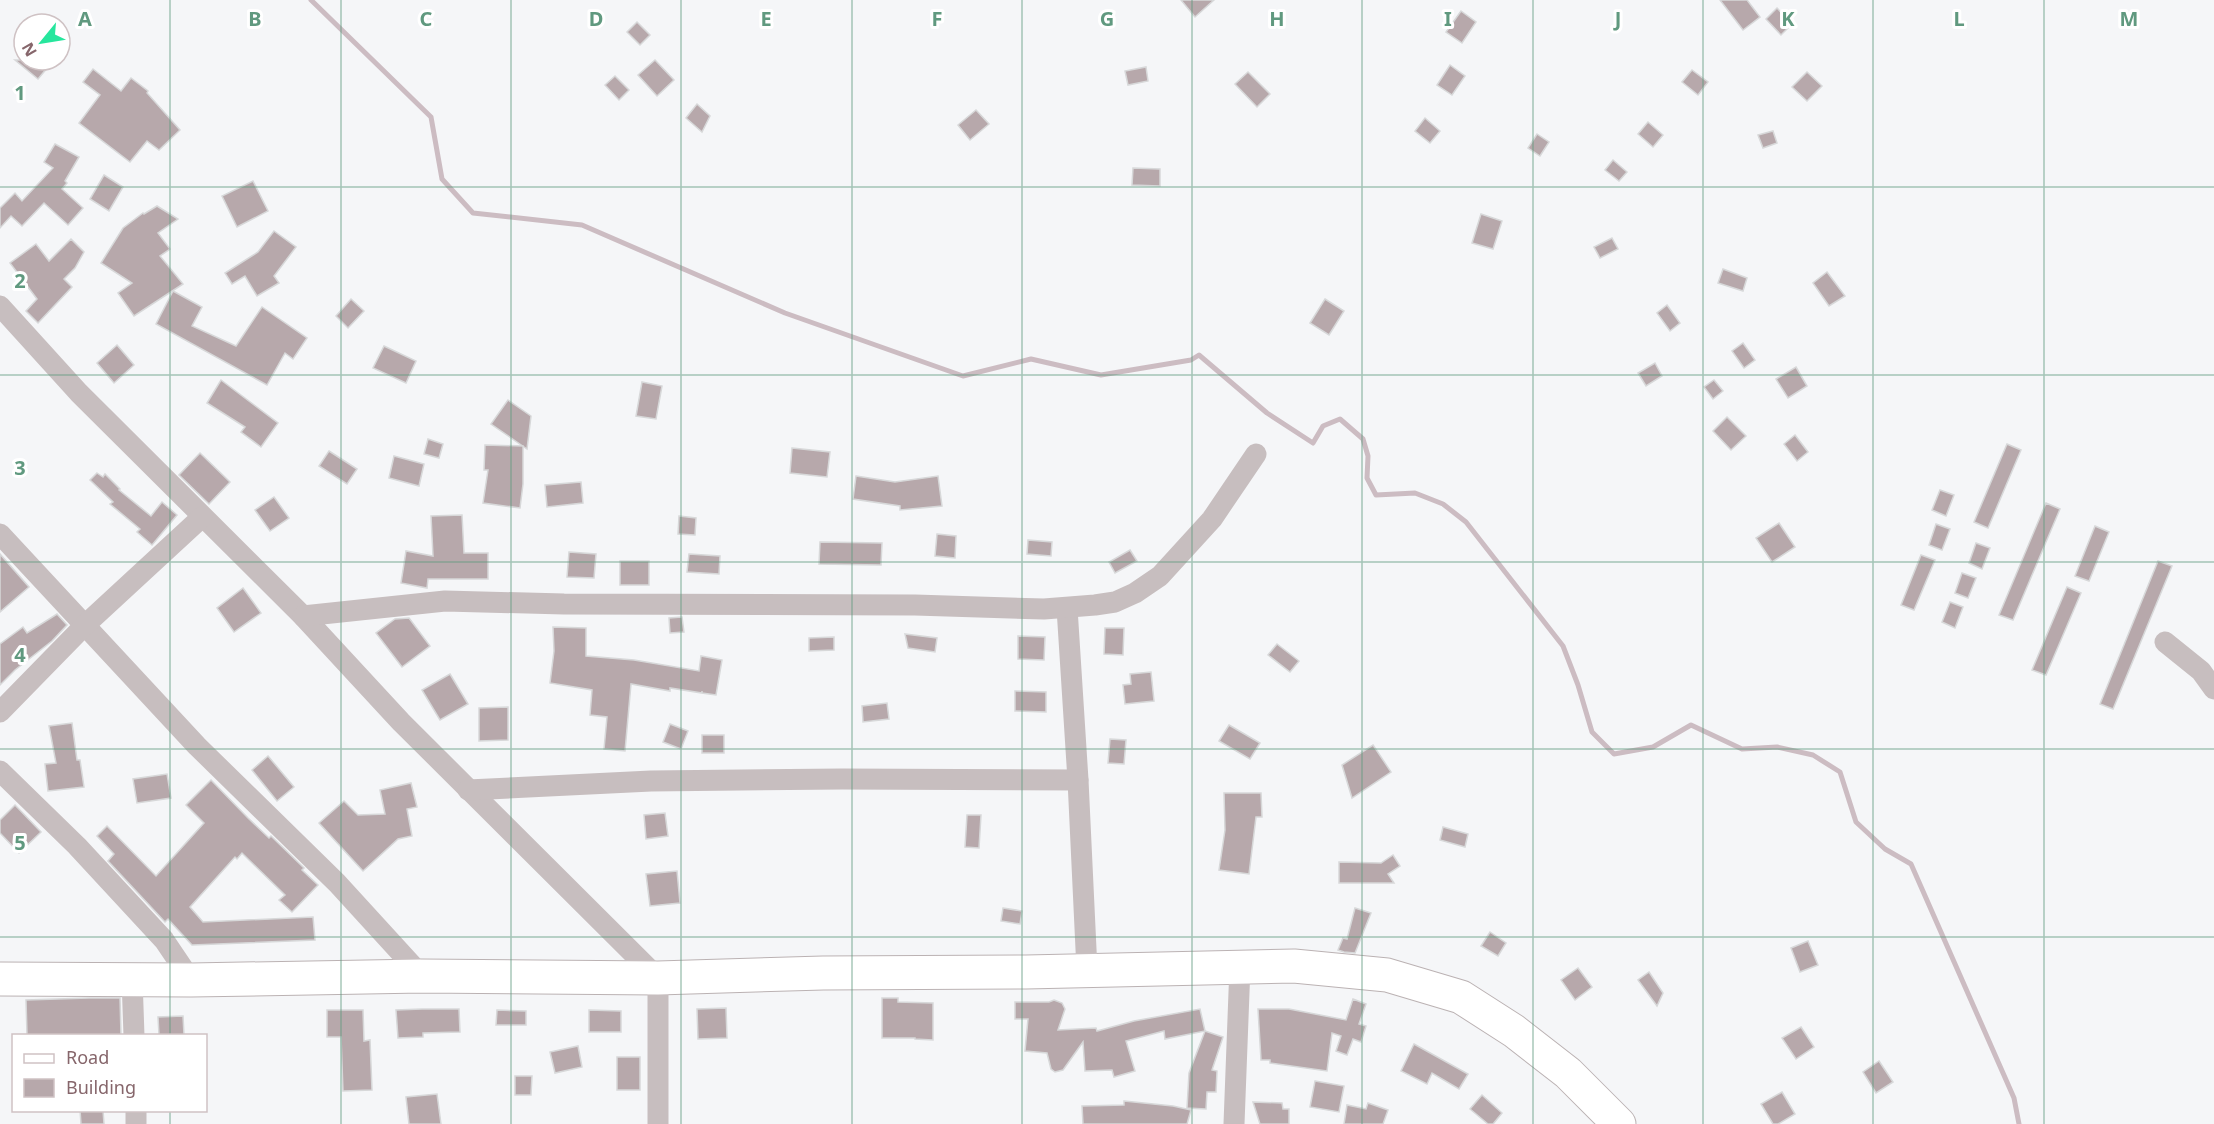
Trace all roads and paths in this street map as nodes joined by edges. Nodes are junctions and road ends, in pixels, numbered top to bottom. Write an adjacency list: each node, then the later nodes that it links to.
1 (0, 306): 3 (street)
2 (1256, 454): 5 (street)
3 (202, 517): 6 (street); 7 (street)
4 (0, 534): 7 (street)
5 (1067, 608): 6 (street); 12 (street)
6 (303, 616): 13 (street)
7 (85, 625): 10 (street); 16 (street)
8 (2165, 642): 9 (street)
9 (2214, 689)
10 (0, 712)
11 (0, 771): 20 (street)
12 (1078, 780): 13 (street); 15 (street)
13 (468, 790): 18 (street)
14 (1240, 966): 15 (main road); 23 (street); 24 (main road)
15 (1087, 970): 18 (main road)
16 (422, 976): 18 (main road); 20 (main road)
17 (132, 978): 19 (main road); 20 (main road); 21 (street)
18 (658, 978): 22 (street)
19 (0, 979)
20 (191, 980)
21 (134, 1034)
22 (658, 1124)
23 (1234, 1124)
24 (1619, 1124)

